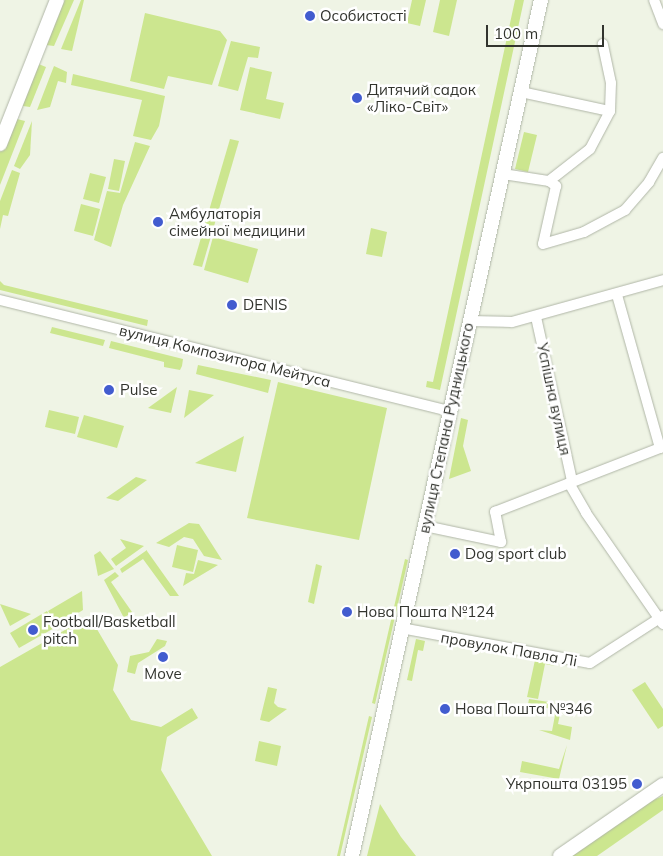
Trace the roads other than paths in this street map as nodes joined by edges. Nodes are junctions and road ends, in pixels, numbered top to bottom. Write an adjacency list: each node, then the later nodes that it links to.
1 (57, 0): 8 (main road)
2 (540, 0): 6 (main road, вулиця Степана Рудницького)
3 (654, 0): 4 (street)
4 (663, 24)
5 (602, 44): 7 (street)
6 (521, 92): 7 (street); 10 (main road, вулиця Степана Рудницького)
7 (610, 111): 11 (street)
8 (0, 144)
9 (663, 158): 11 (street)
10 (503, 174): 11 (street); 16 (main road, вулиця Степана Рудницького)
11 (549, 181)
12 (663, 280): 13 (street)
13 (616, 295): 15 (street); 18 (street)
14 (0, 300): 17 (street, вулиця Композитора Мейтуса)
15 (536, 317): 16 (street); 19 (street, Успішна вулиця)
16 (469, 321): 17 (main road, вулиця Степана Рудницького)
17 (450, 411): 20 (main road, вулиця Степана Рудницького)
18 (661, 447): 19 (street)
19 (570, 482): 20 (street); 21 (street, Успішна вулиця)
20 (430, 527): 22 (main road, вулиця Степана Рудницького)
21 (662, 619): 22 (street, провулок Павла Лі)
22 (401, 628): 24 (main road, вулиця Степана Рудницького)
23 (663, 785): 25 (main road)
24 (352, 856)
25 (560, 856)

